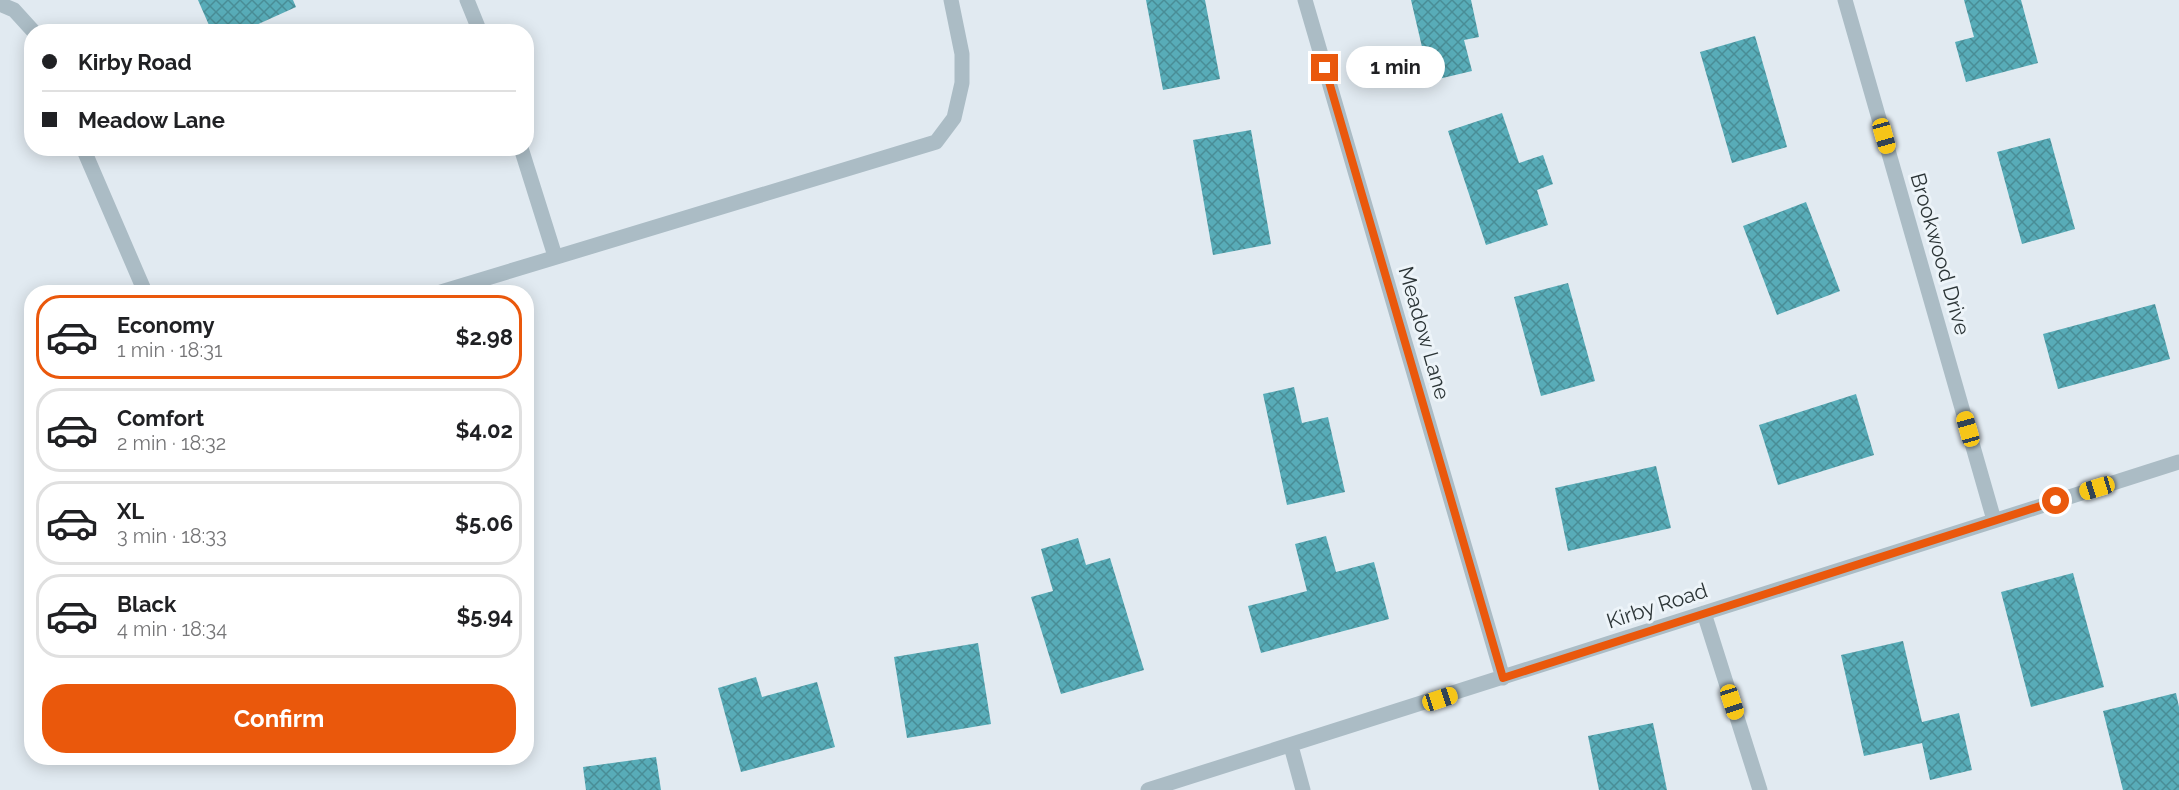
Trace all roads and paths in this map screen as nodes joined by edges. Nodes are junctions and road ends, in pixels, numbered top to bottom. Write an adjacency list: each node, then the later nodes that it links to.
1 (467, 0): 7 (street)
2 (951, 0): 10 (street)
3 (1305, 0): 16 (street, Meadow Lane)
4 (1845, 0): 14 (street, Brookwood Drive)
5 (0, 4): 6 (street)
6 (27, 24)
7 (477, 24)
8 (86, 156): 11 (street)
9 (524, 156): 10 (street)
10 (555, 256): 12 (street)
11 (140, 285)
12 (463, 285)
13 (2179, 462): 14 (street, Kirby Road)
14 (1994, 520): 15 (street, Kirby Road)
15 (1704, 613): 16 (street, Kirby Road); 20 (street)
16 (1503, 678): 17 (street, Kirby Road)
17 (1291, 746): 18 (street, Kirby Road); 19 (street)
18 (1148, 790)
19 (1303, 790)
20 (1760, 790)

